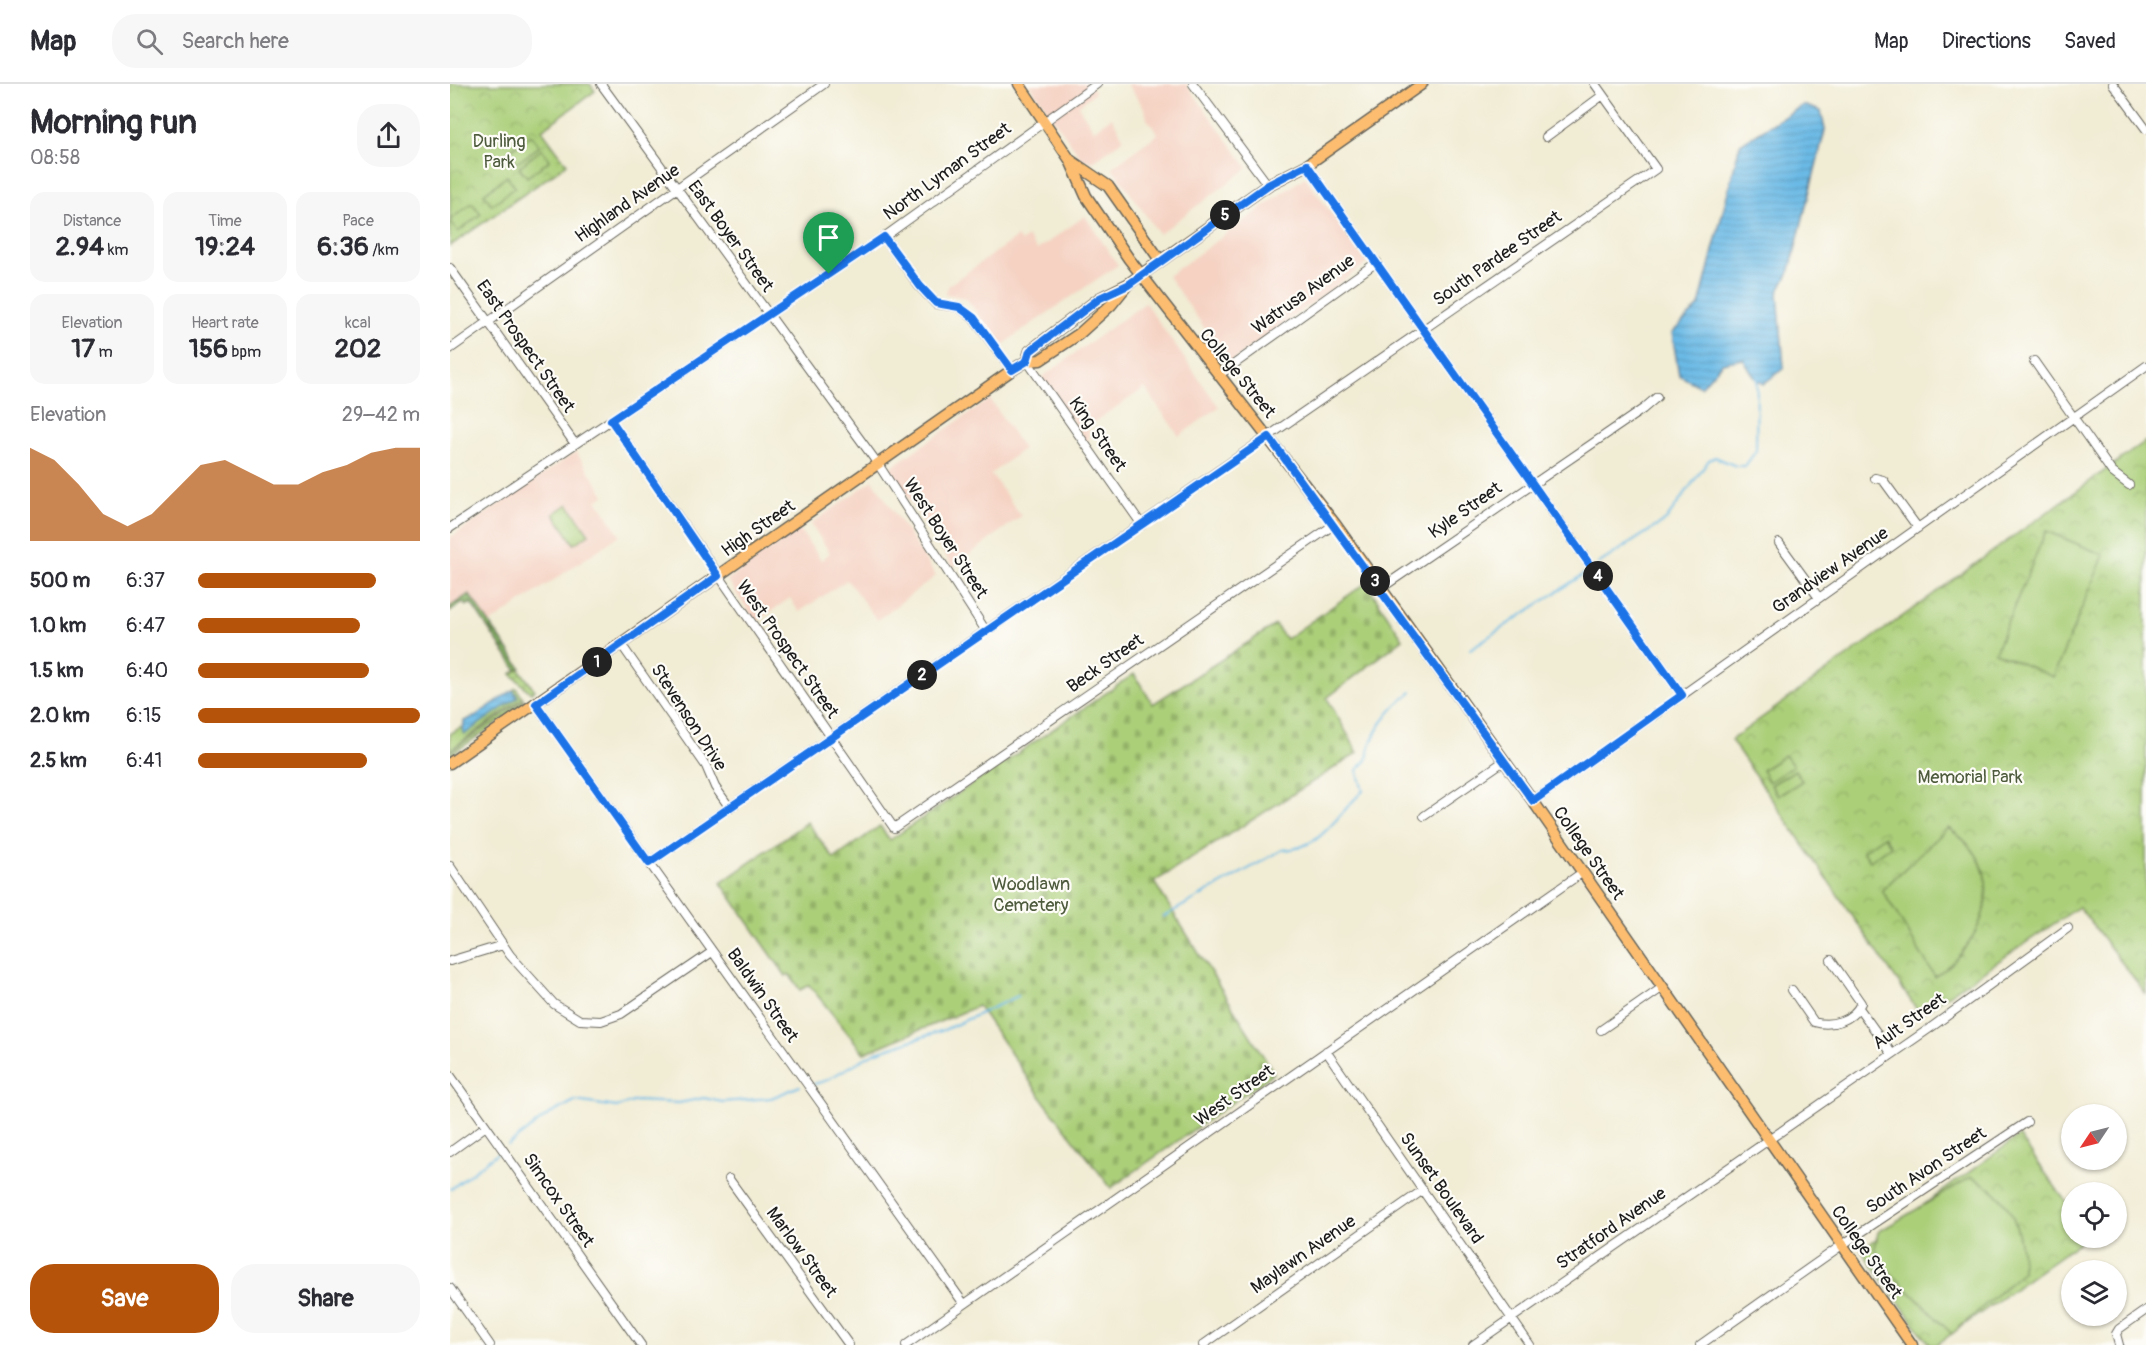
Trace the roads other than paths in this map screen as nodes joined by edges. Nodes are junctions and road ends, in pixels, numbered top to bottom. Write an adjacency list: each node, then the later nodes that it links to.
1 (601, 84): 17 (street, East Boyer Street)
2 (824, 84): 17 (street, Highland Avenue)
3 (1019, 84): 10 (main road)
4 (1097, 84): 10 (street, North Lyman Street)
5 (1193, 84): 16 (street)
6 (1422, 84): 14 (main road, High Street)
7 (1595, 84): 9 (street)
8 (2113, 84): 11 (street)
9 (1603, 95): 12 (street); 27 (street, South Pardee Street)
10 (1044, 121): 13 (main road); 19 (street, North Lyman Street)
11 (2146, 129)
12 (1546, 136)
13 (1070, 160): 15 (main road); 18 (main road, College Street)
14 (1307, 165): 16 (main road, High Street); 21 (street)
15 (1095, 176): 18 (main road); 20 (main road)
16 (1268, 185): 20 (main road, High Street)
17 (677, 188): 25 (street, East Boyer Street); 26 (street, Highland Avenue)
18 (1081, 188): 23 (main road, College Street)
19 (884, 237): 25 (street, North Lyman Street); 32 (street)
20 (1160, 260): 23 (main road, High Street)
21 (1377, 262): 27 (street); 33 (street, Watrusa Avenue)
22 (450, 268): 26 (street, East Prospect Street)
23 (1142, 273): 24 (main road, High Street); 33 (main road, College Street)
24 (1128, 285): 29 (main road, High Street); 29 (main road, High Street)
25 (768, 315): 36 (street, North Lyman Street); 39 (street, East Boyer Street)
26 (489, 322): 28 (street, Highland Avenue); 38 (street, East Prospect Street)
27 (1424, 328): 37 (street, South Pardee Street); 41 (street)
28 (450, 349)
29 (1027, 361): 32 (main road, High Street); 44 (street, King Street)
30 (2034, 361): 35 (street)
31 (2146, 366): 35 (street, Grandview Avenue)
32 (1012, 370): 39 (main road, High Street)
33 (1219, 375): 37 (main road, College Street)
34 (1657, 397): 41 (street, Kyle Street)
35 (2074, 417): 42 (street); 46 (street, Grandview Avenue)
36 (611, 420): 38 (street, North Lyman Street); 48 (street)
37 (1269, 437): 43 (main road, College Street); 44 (street, South Pardee Street)
38 (575, 444): 45 (street, North Lyman Street)
39 (878, 464): 48 (main road, High Street); 51 (street, West Boyer Street)
40 (1875, 478): 46 (street)
41 (1532, 483): 49 (street, Kyle Street); 53 (street)
42 (2129, 485)
43 (1335, 524): 49 (main road, College Street); 61 (street, Beck Street)
44 (1142, 525): 51 (street, South Pardee Street)
45 (450, 528)
46 (1918, 528): 50 (street, Grandview Avenue)
47 (1779, 543): 50 (street)
48 (718, 576): 52 (main road, High Street); 55 (street, West Prospect Street)
49 (1380, 589): 56 (main road, College Street)
50 (1819, 598): 53 (street, Grandview Avenue)
51 (986, 631): 55 (street, South Pardee Street)
52 (621, 644): 54 (main road, High Street); 59 (street, Stevenson Drive)
53 (1682, 695): 58 (street, Grandview Avenue)
54 (536, 704): 57 (main road, High Street); 62 (street, Baldwin Street)
55 (829, 738): 59 (street, South Pardee Street); 61 (street, West Prospect Street)
56 (1504, 761): 58 (main road, College Street); 60 (street)
57 (450, 763)
58 (1533, 801): 64 (main road, College Street)
59 (730, 808): 62 (street, South Pardee Street)
60 (1424, 816)
61 (894, 828)
62 (649, 863): 67 (street, Baldwin Street)
63 (450, 866): 66 (street)
64 (1583, 872): 70 (main road, College Street); 74 (street, West Street)
65 (2068, 928): 75 (street, Ault Street)
66 (503, 945): 67 (street); 69 (street)
67 (712, 952): 85 (street, Baldwin Street)
68 (1831, 960): 72 (street)
69 (450, 961)
70 (1663, 987): 73 (street); 79 (main road, College Street)
71 (1792, 990): 72 (street)
72 (1859, 1008): 75 (street)
73 (1601, 1030)
74 (1326, 1051): 82 (street, Sunset Boulevard); 85 (street, West Street)
75 (1892, 1054): 79 (street, Ault Street)
76 (450, 1075): 78 (street, Simcox Street)
77 (2027, 1122): 83 (street, South Avon Street)
78 (486, 1126): 80 (street); 89 (street, Simcox Street)
79 (1768, 1138): 83 (main road, College Street); 87 (street, Stratford Avenue)
80 (450, 1152)
81 (729, 1179): 90 (street, Marlow Street)
82 (1423, 1190): 87 (street, Sunset Boulevard); 92 (street, Maylawn Avenue)
83 (1842, 1245): 95 (street, South Avon Street); 96 (main road, College Street)
84 (450, 1288): 88 (street)
85 (964, 1304): 91 (street, West Street)
86 (2146, 1310): 97 (street)
87 (1511, 1318): 93 (street, Stratford Avenue); 94 (street, Sunset Boulevard)
88 (490, 1345)
89 (641, 1345)
90 (849, 1345)
91 (906, 1345)
92 (1203, 1345)
93 (1473, 1345)
94 (1530, 1345)
95 (1700, 1345)
96 (1912, 1345)
97 (2119, 1345)

